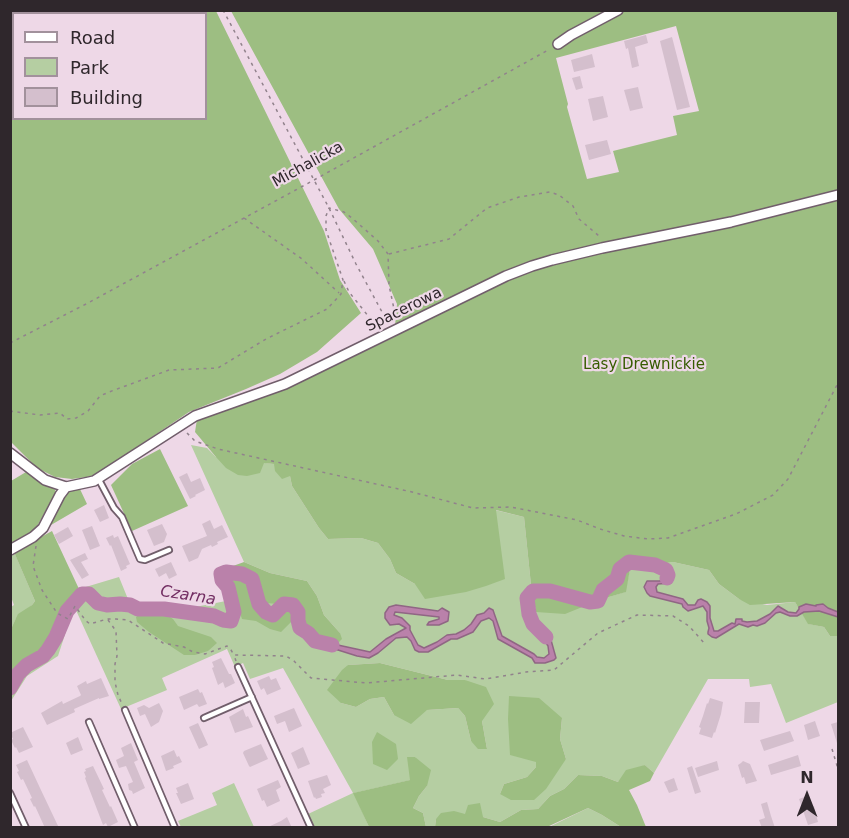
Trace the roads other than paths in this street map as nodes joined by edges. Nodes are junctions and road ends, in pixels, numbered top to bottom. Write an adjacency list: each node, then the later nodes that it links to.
1 (618, 10): 2 (street)
2 (558, 44)
3 (838, 195): 5 (street, Spacerowa)
4 (10, 453): 6 (street)
5 (98, 478): 6 (street, Spacerowa); 8 (lane)
6 (66, 487): 7 (street)
7 (10, 550)
8 (169, 550)
9 (238, 667): 10 (lane)
10 (252, 697): 12 (lane); 19 (lane)
11 (125, 710): 18 (lane)
12 (204, 717)
13 (89, 722): 17 (lane)
14 (10, 793): 15 (lane)
15 (12, 802): 16 (lane)
16 (26, 828)
17 (135, 828)
18 (175, 828)
19 (311, 828)

